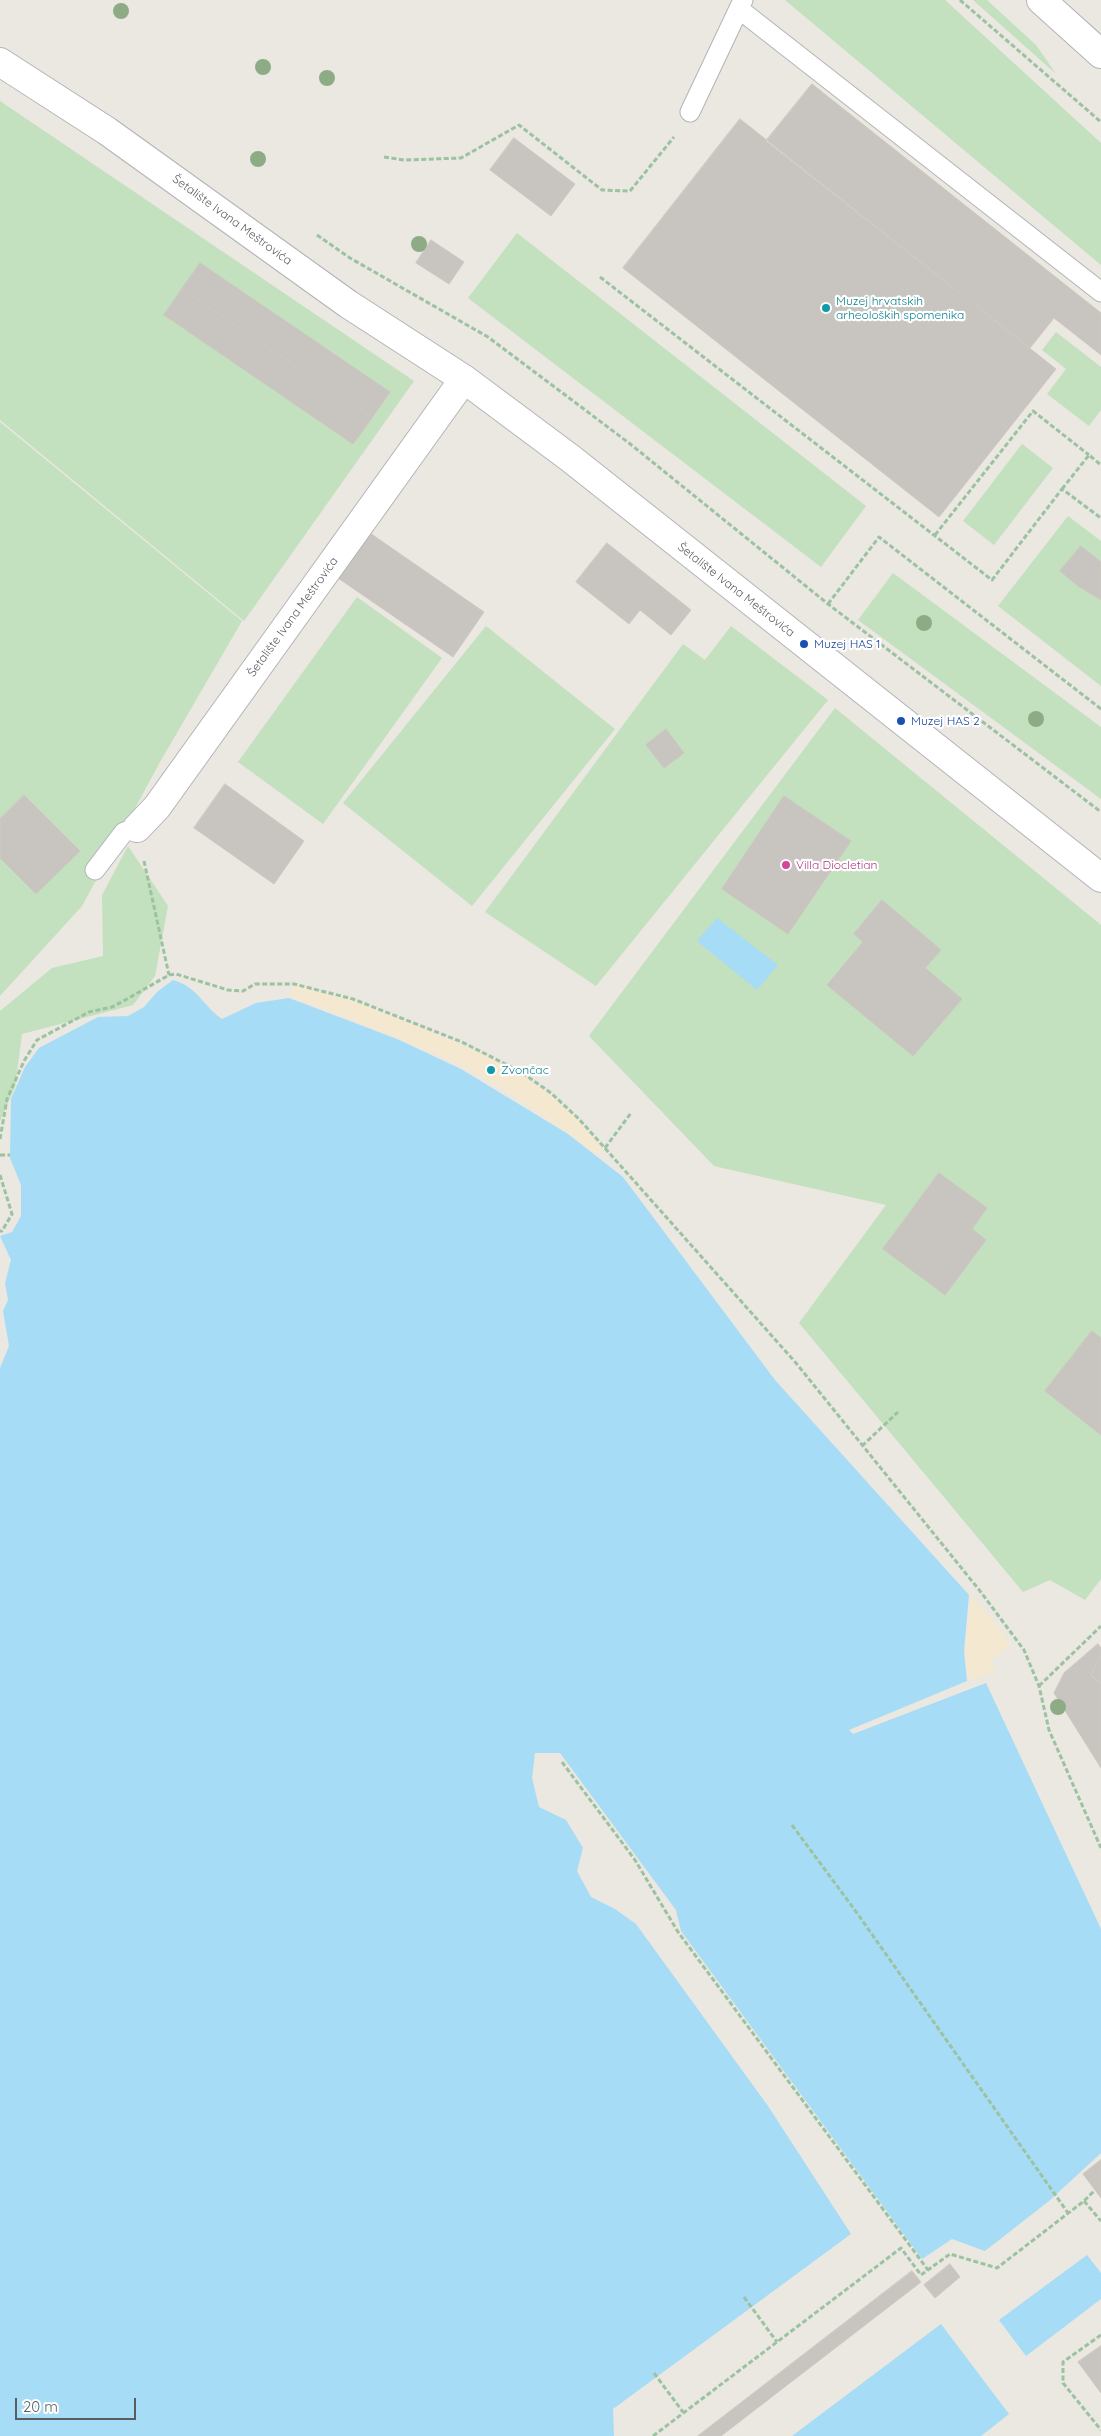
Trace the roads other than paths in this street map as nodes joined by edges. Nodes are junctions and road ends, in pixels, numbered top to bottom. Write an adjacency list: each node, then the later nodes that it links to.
1 (1041, 0): 3 (street)
2 (741, 4): 5 (lane); 6 (lane)
3 (1101, 54)
4 (0, 62): 7 (street, Šetalište Ivana Meštrovića)
5 (690, 112)
6 (1101, 292)
7 (464, 379): 8 (street, Šetalište Ivana Meštrovića); 10 (street, Šetalište Ivana Meštrovića)
8 (138, 828): 9 (lane)
9 (95, 870)
10 (1101, 878)

